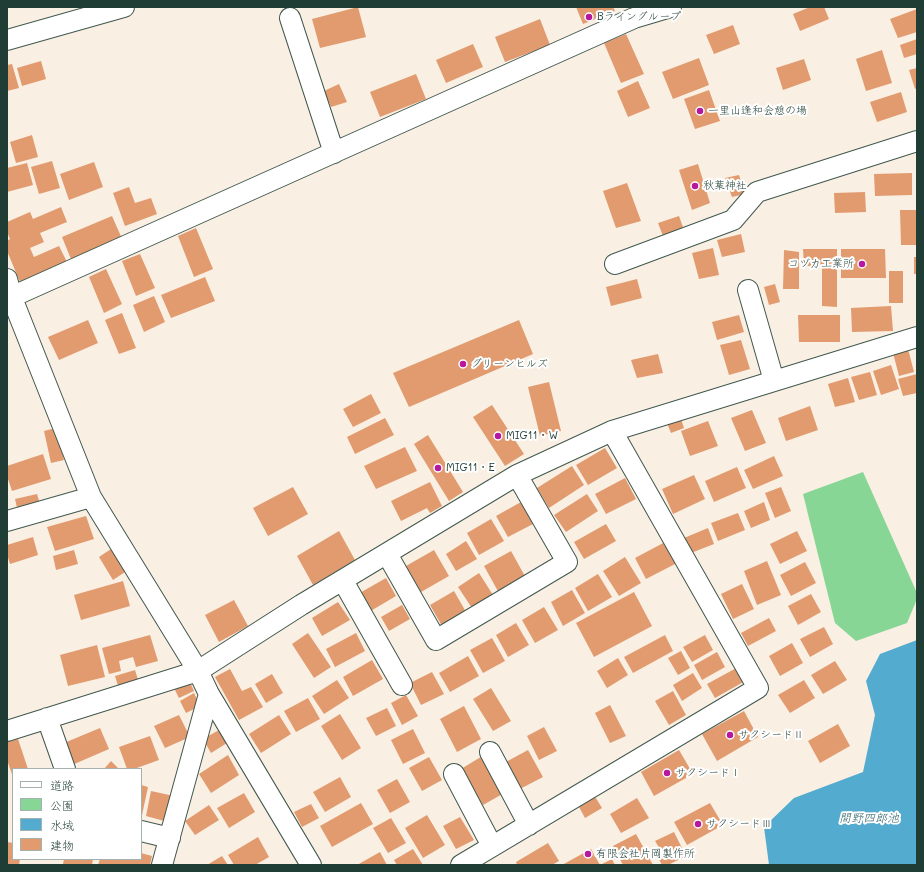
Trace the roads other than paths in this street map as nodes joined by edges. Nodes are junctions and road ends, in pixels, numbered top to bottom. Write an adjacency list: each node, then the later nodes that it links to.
1 (124, 7): 5 (street)
2 (671, 7): 3 (street)
3 (631, 13): 7 (street)
4 (290, 18): 7 (street)
5 (7, 40)
6 (917, 141): 8 (street)
7 (334, 153): 11 (street)
8 (615, 264)
9 (7, 279): 11 (street)
10 (748, 290): 13 (street)
11 (10, 298): 16 (street)
12 (917, 336): 13 (street)
13 (774, 381): 14 (street)
14 (612, 431): 15 (street); 28 (street)
15 (517, 475): 18 (street); 18 (street)
16 (91, 497): 17 (street); 20 (street)
17 (7, 521)
18 (387, 554): 19 (street)
19 (342, 581): 20 (street); 21 (street)
20 (198, 671): 22 (street); 23 (street)
21 (402, 685)
22 (209, 694): 30 (street); 33 (street)
23 (47, 718): 24 (street); 26 (street)
24 (7, 730)
25 (490, 752): 28 (street)
26 (65, 768)
27 (454, 774): 31 (street)
28 (529, 825): 31 (street)
29 (142, 831): 30 (street)
30 (170, 838): 32 (street)
31 (492, 846): 34 (street)
32 (162, 865)
33 (311, 865)
34 (461, 865)

